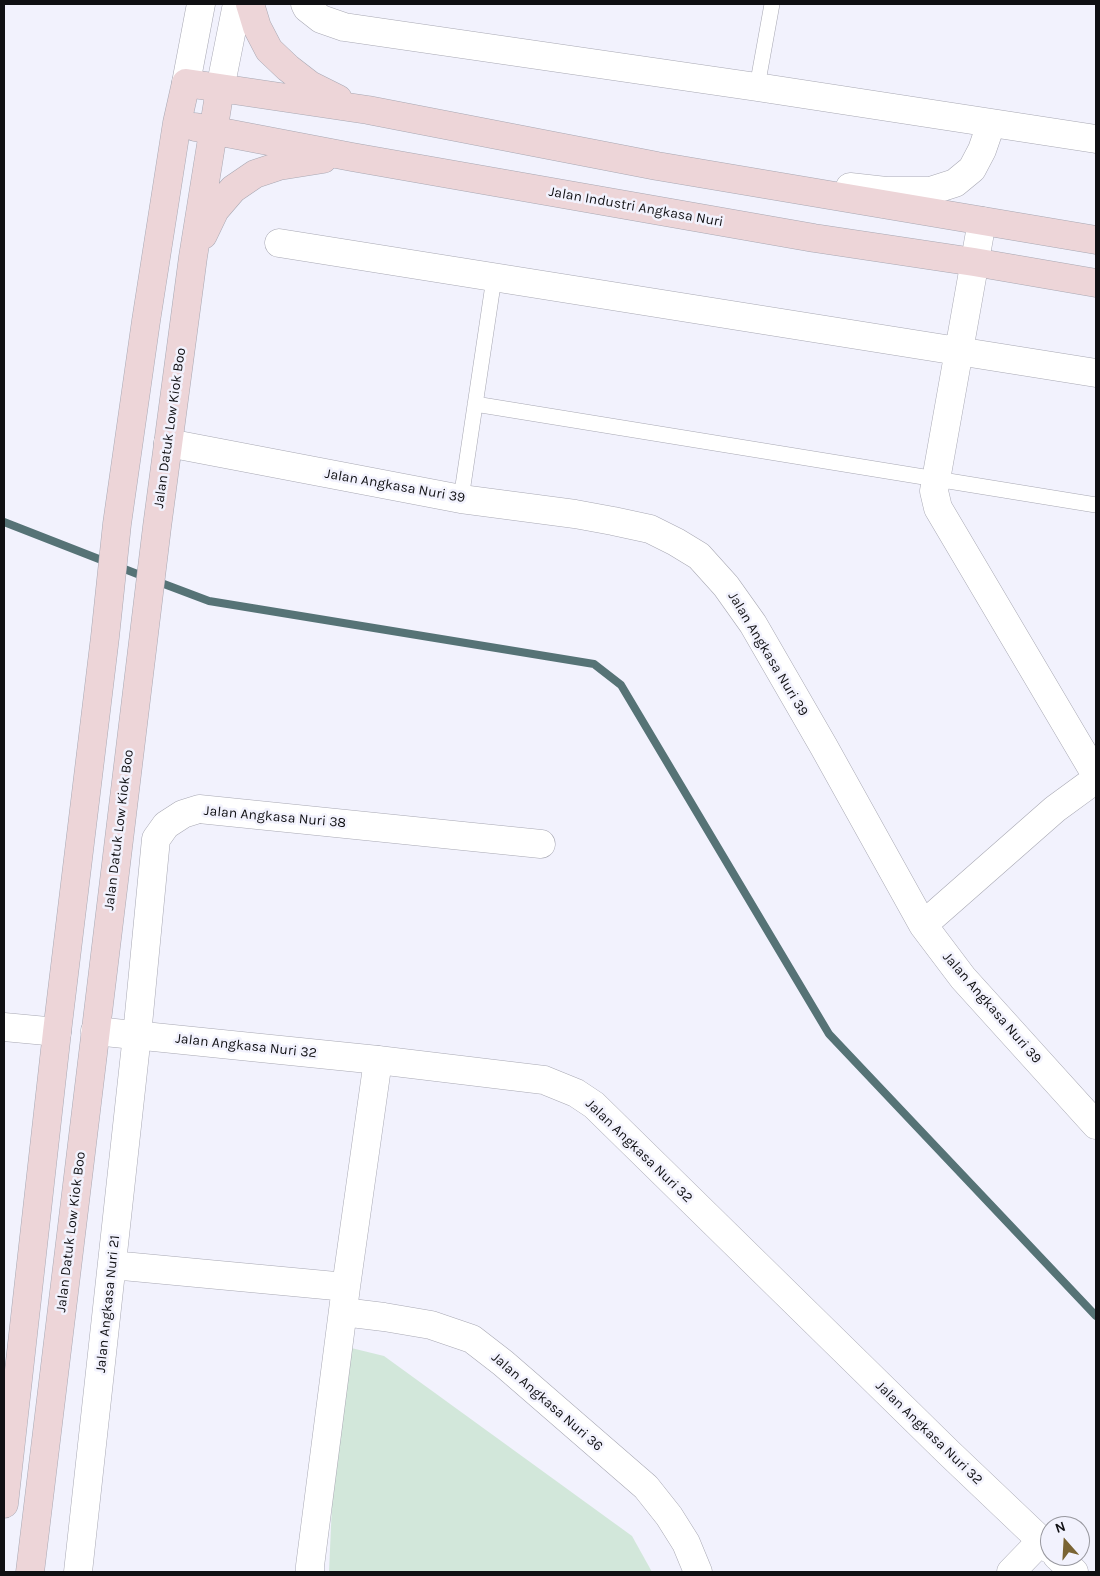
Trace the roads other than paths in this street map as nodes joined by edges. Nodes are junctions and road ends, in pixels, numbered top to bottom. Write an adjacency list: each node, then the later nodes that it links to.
1 (201, 4): 6 (street)
2 (238, 4): 8 (street)
3 (250, 4): 9 (main road)
4 (305, 4): 7 (street)
5 (772, 4): 7 (lane)
6 (186, 83): 8 (main road); 10 (main road)
7 (757, 87): 11 (street)
8 (220, 89): 9 (main road); 12 (main road, Jalan Datuk Low Kiok Boo)
9 (368, 110): 15 (main road)
10 (177, 123): 12 (main road, Jalan Industri Angkasa Nuri); 35 (main road)
11 (991, 124): 13 (street); 15 (street)
12 (213, 131): 14 (main road, Jalan Industri Angkasa Nuri); 19 (main road, Jalan Datuk Low Kiok Boo)
13 (1096, 139)
14 (352, 157): 19 (main road); 20 (main road, Jalan Industri Angkasa Nuri)
15 (657, 166): 16 (main road)
16 (982, 221): 17 (main road); 20 (street)
17 (1096, 240)
18 (279, 243): 21 (street)
19 (193, 257): 26 (main road, Jalan Datuk Low Kiok Boo)
20 (974, 262): 22 (main road, Jalan Industri Angkasa Nuri); 23 (street)
21 (494, 278): 23 (street); 25 (lane)
22 (1096, 283)
23 (958, 351): 24 (street); 27 (street)
24 (1096, 373)
25 (475, 404): 27 (lane); 28 (lane)
26 (168, 443): 28 (street, Jalan Angkasa Nuri 39); 34 (main road, Jalan Datuk Low Kiok Boo)
27 (936, 479): 29 (lane); 30 (street)
28 (461, 498): 32 (street, Jalan Angkasa Nuri 39)
29 (1096, 505)
30 (1096, 777): 32 (street)
31 (541, 844): 36 (street, Jalan Angkasa Nuri 38)
32 (923, 925): 38 (street, Jalan Angkasa Nuri 39)
33 (4, 1027): 35 (street)
34 (94, 1031): 36 (street, Jalan Angkasa Nuri 32); 44 (main road, Jalan Datuk Low Kiok Boo)
35 (56, 1032): 41 (main road)
36 (137, 1035): 37 (street, Jalan Angkasa Nuri 32); 39 (street, Jalan Angkasa Nuri 21)
37 (378, 1060): 40 (street); 42 (street, Jalan Angkasa Nuri 32)
38 (1094, 1116)
39 (112, 1265): 40 (street, Jalan Angkasa Nuri 36); 45 (street, Jalan Angkasa Nuri 21)
40 (345, 1299): 46 (street); 47 (street, Jalan Angkasa Nuri 36)
41 (4, 1504)
42 (1040, 1540)
43 (1040, 1554): 48 (street)
44 (30, 1572)
45 (78, 1572)
46 (310, 1572)
47 (698, 1572)
48 (1011, 1572)

